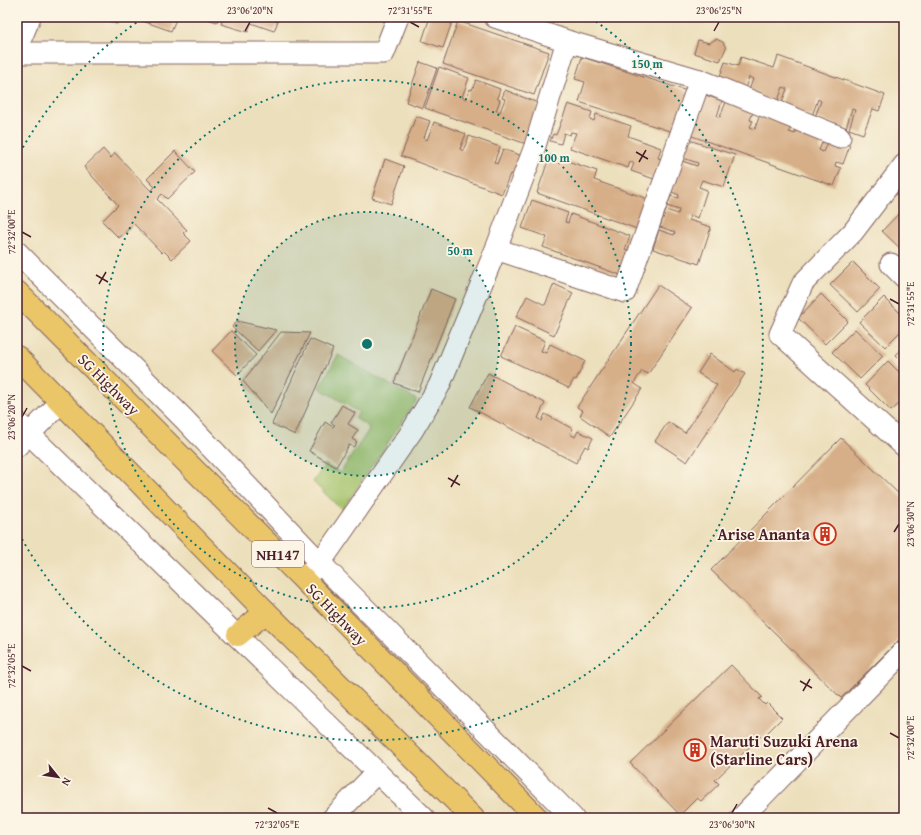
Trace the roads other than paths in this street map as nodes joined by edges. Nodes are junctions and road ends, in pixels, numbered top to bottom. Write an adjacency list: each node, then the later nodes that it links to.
1 (30, 17): 5 (street)
2 (398, 17): 6 (street)
3 (495, 17): 4 (street)
4 (567, 41): 7 (street); 10 (street)
5 (17, 48)
6 (17, 53)
7 (700, 80): 8 (street); 10 (street)
8 (840, 137)
9 (904, 165): 16 (street)
10 (496, 249): 17 (street)
11 (17, 252): 17 (street)
12 (17, 292): 18 (highway, SG Highway / NH147)
13 (17, 357): 14 (highway, NH147)
14 (61, 402): 15 (street); 19 (highway, NH147)
15 (21, 434): 20 (street)
16 (904, 446)
17 (320, 563): 18 (street); 27 (street)
18 (303, 579): 26 (highway, SG Highway / NH147)
19 (266, 612): 20 (highway); 25 (highway, NH147)
20 (238, 635): 22 (street)
21 (904, 651): 28 (street)
22 (378, 772): 23 (street); 24 (street)
23 (333, 818)
24 (424, 818)
25 (474, 818)
26 (537, 818)
27 (573, 818)
28 (740, 818)

